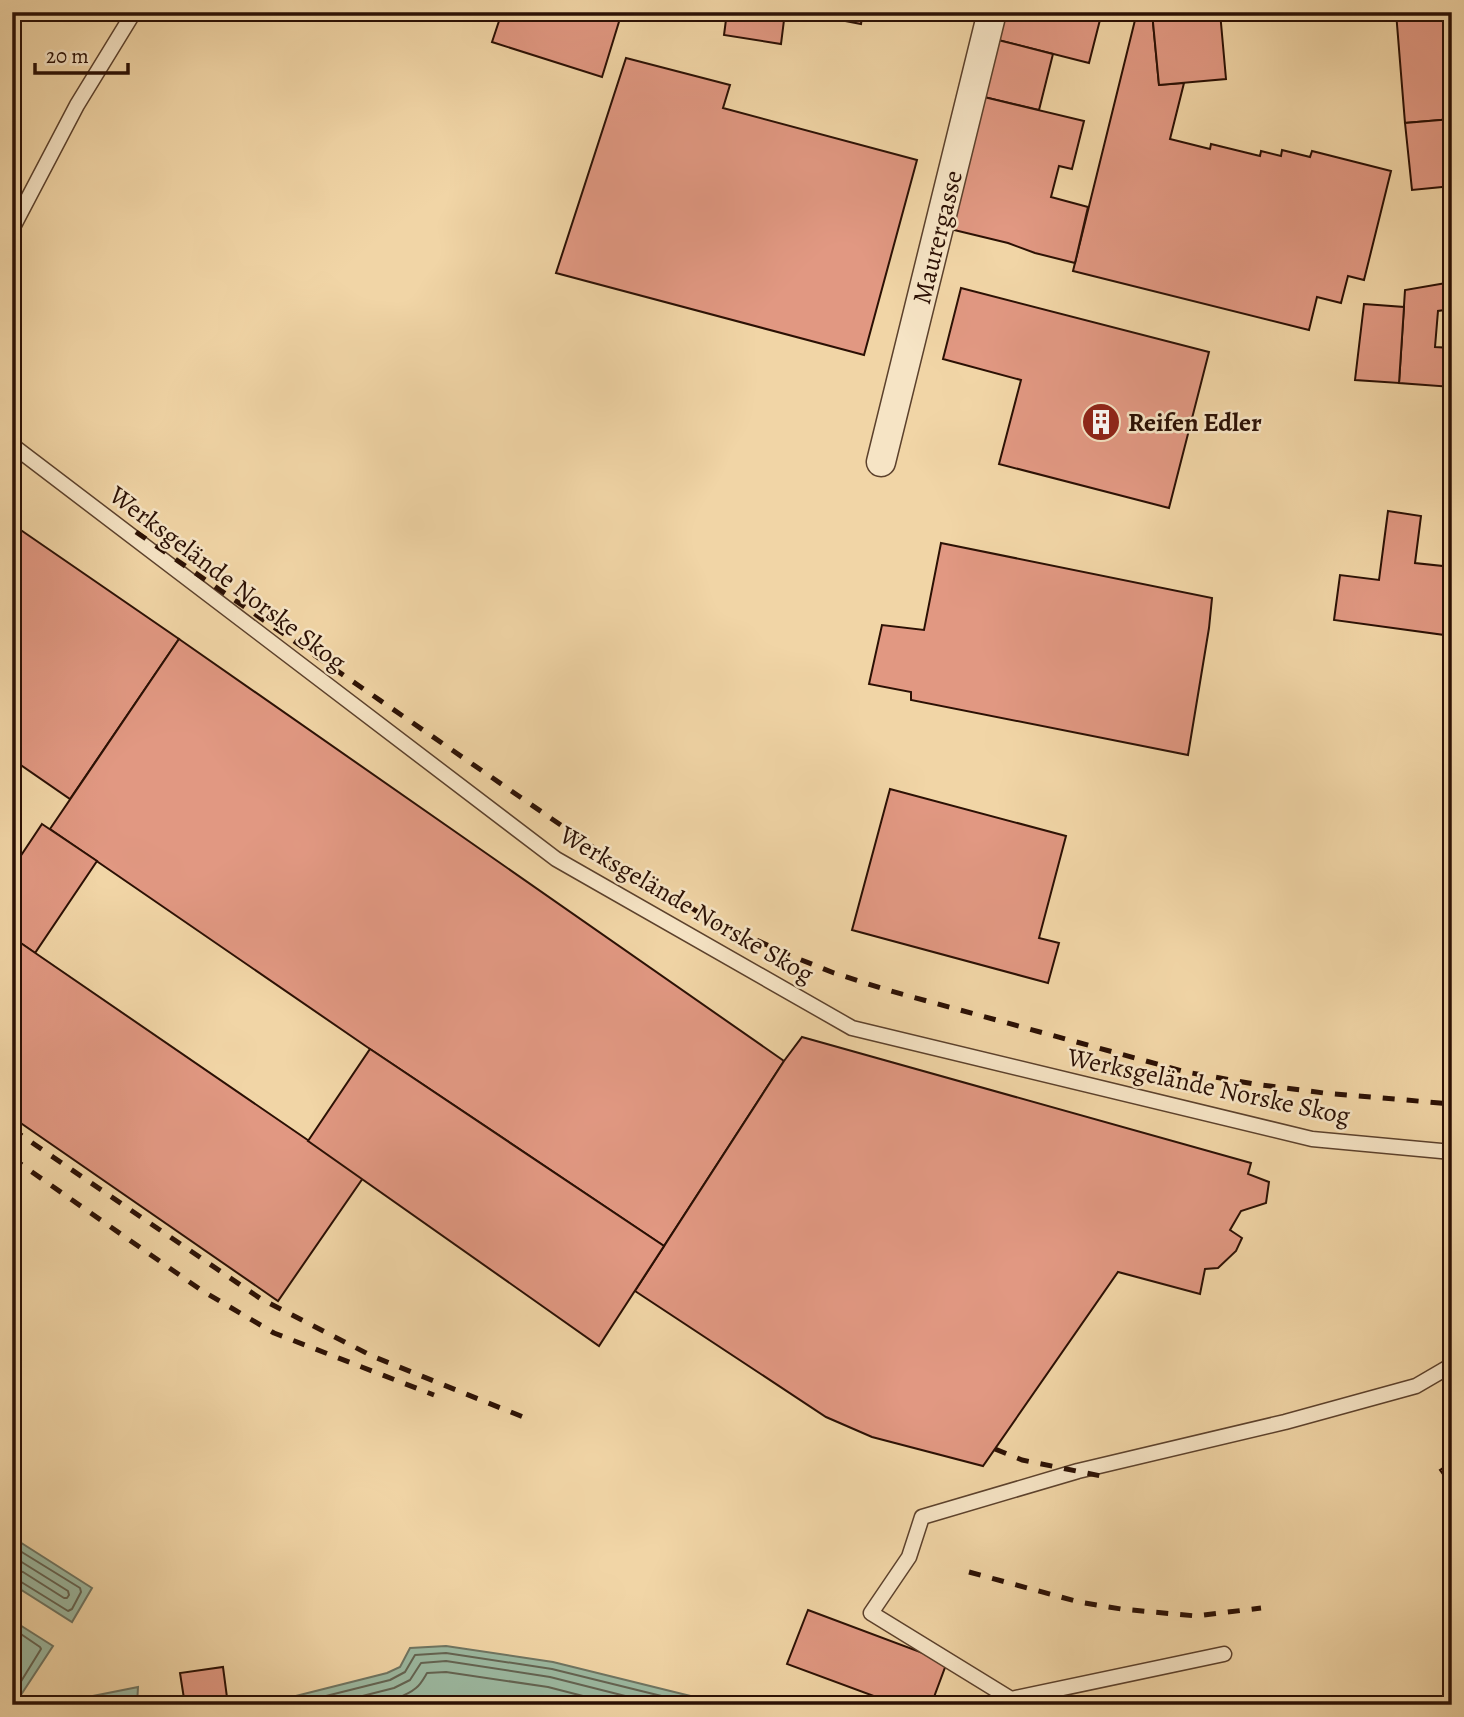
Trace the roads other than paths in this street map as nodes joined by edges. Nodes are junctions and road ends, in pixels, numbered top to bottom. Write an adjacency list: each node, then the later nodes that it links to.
1 (134, 12): 3 (lane)
2 (992, 12): 5 (street, Maurergasse)
3 (12, 229)
4 (12, 445): 6 (lane, Werksgelände Norske Skog)
5 (881, 462)
6 (1452, 1152)
7 (1452, 1365): 8 (lane)
8 (1224, 1654)

